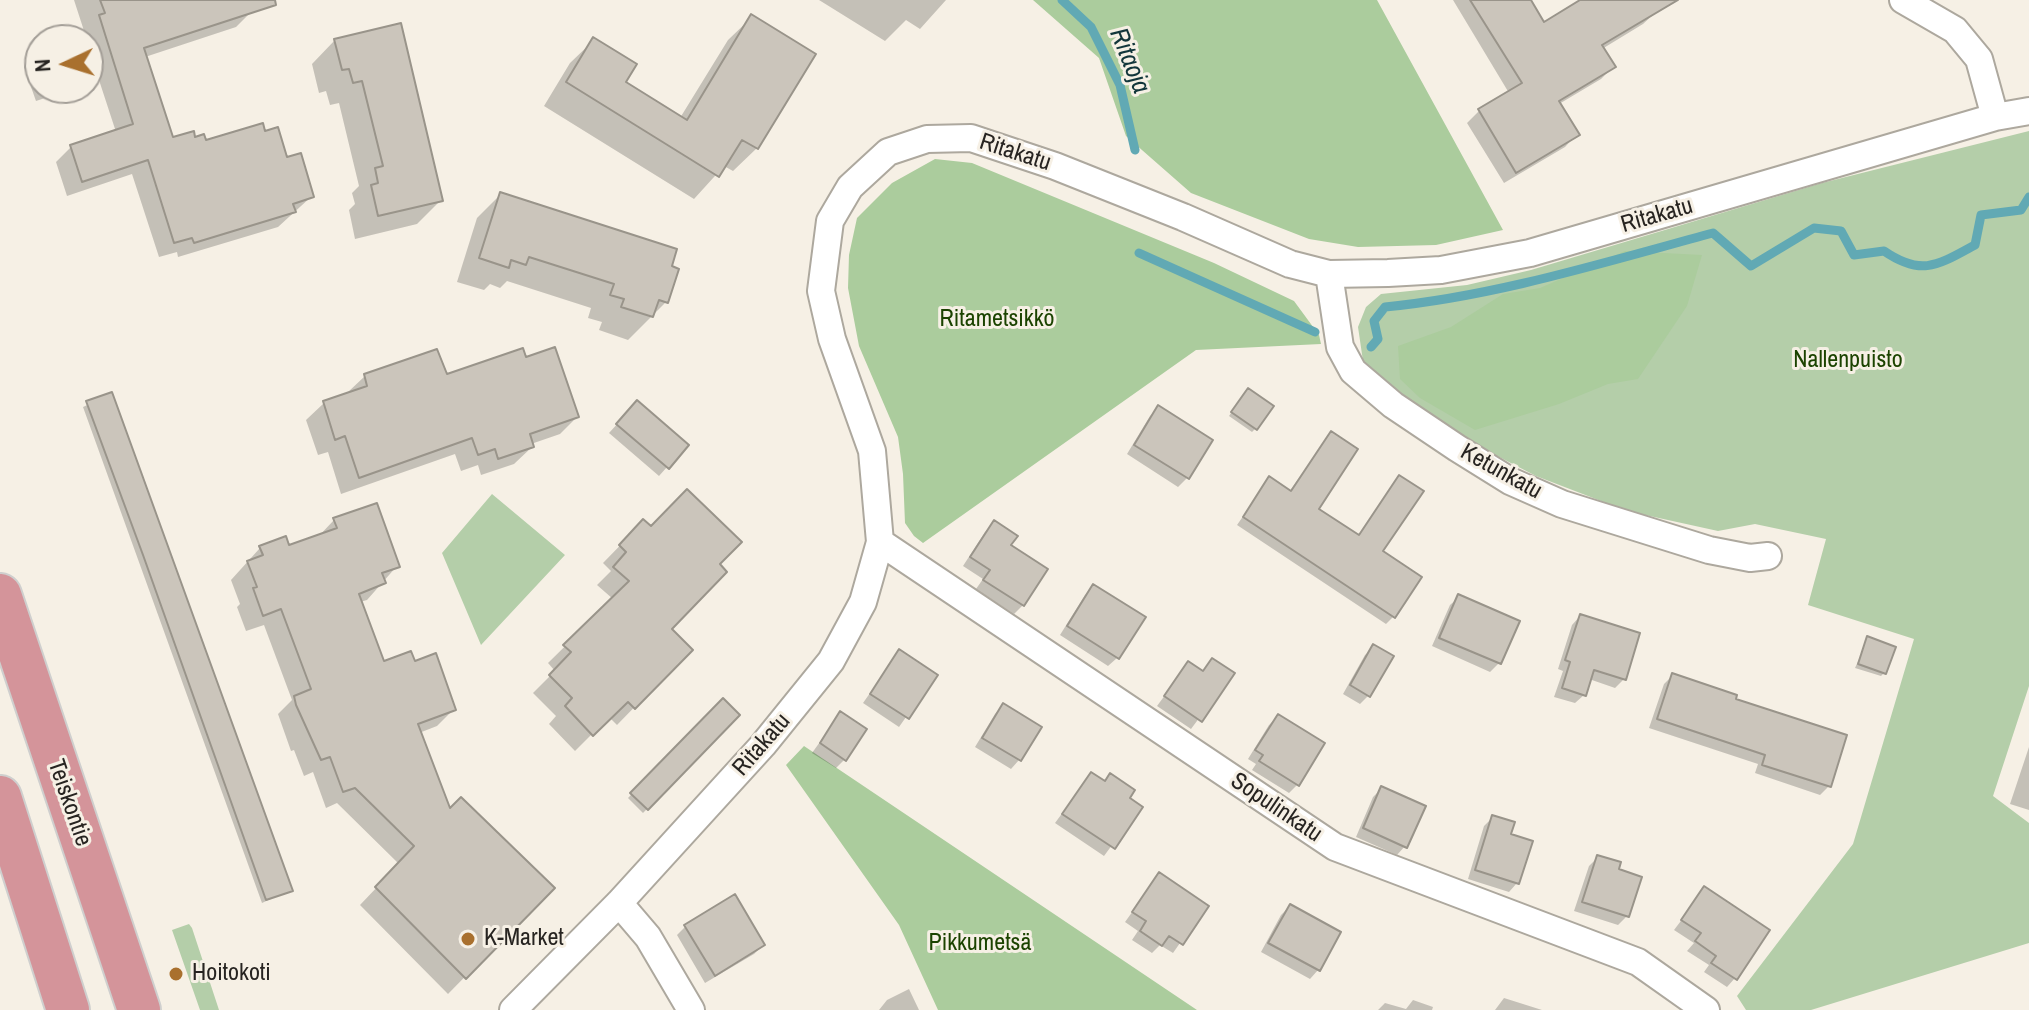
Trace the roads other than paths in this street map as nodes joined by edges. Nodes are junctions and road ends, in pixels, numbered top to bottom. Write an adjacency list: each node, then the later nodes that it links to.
1 (1903, 0): 3 (street)
2 (2029, 111): 3 (street, Ritakatu)
3 (1995, 117): 4 (street, Ritakatu)
4 (1329, 274): 5 (street, Ritakatu); 6 (street, Ketunkatu)
5 (880, 542): 9 (street, Ritakatu); 16 (street, Sopulinkatu)
6 (1768, 556)
7 (0, 595): 13 (highway, Teiskontie)
8 (0, 797): 10 (highway)
9 (619, 903): 14 (street, Ritakatu); 15 (street)
10 (50, 953): 11 (highway); 12 (highway)
11 (46, 1010)
12 (68, 1010)
13 (139, 1010)
14 (513, 1010)
15 (691, 1010)
16 (1706, 1010)

